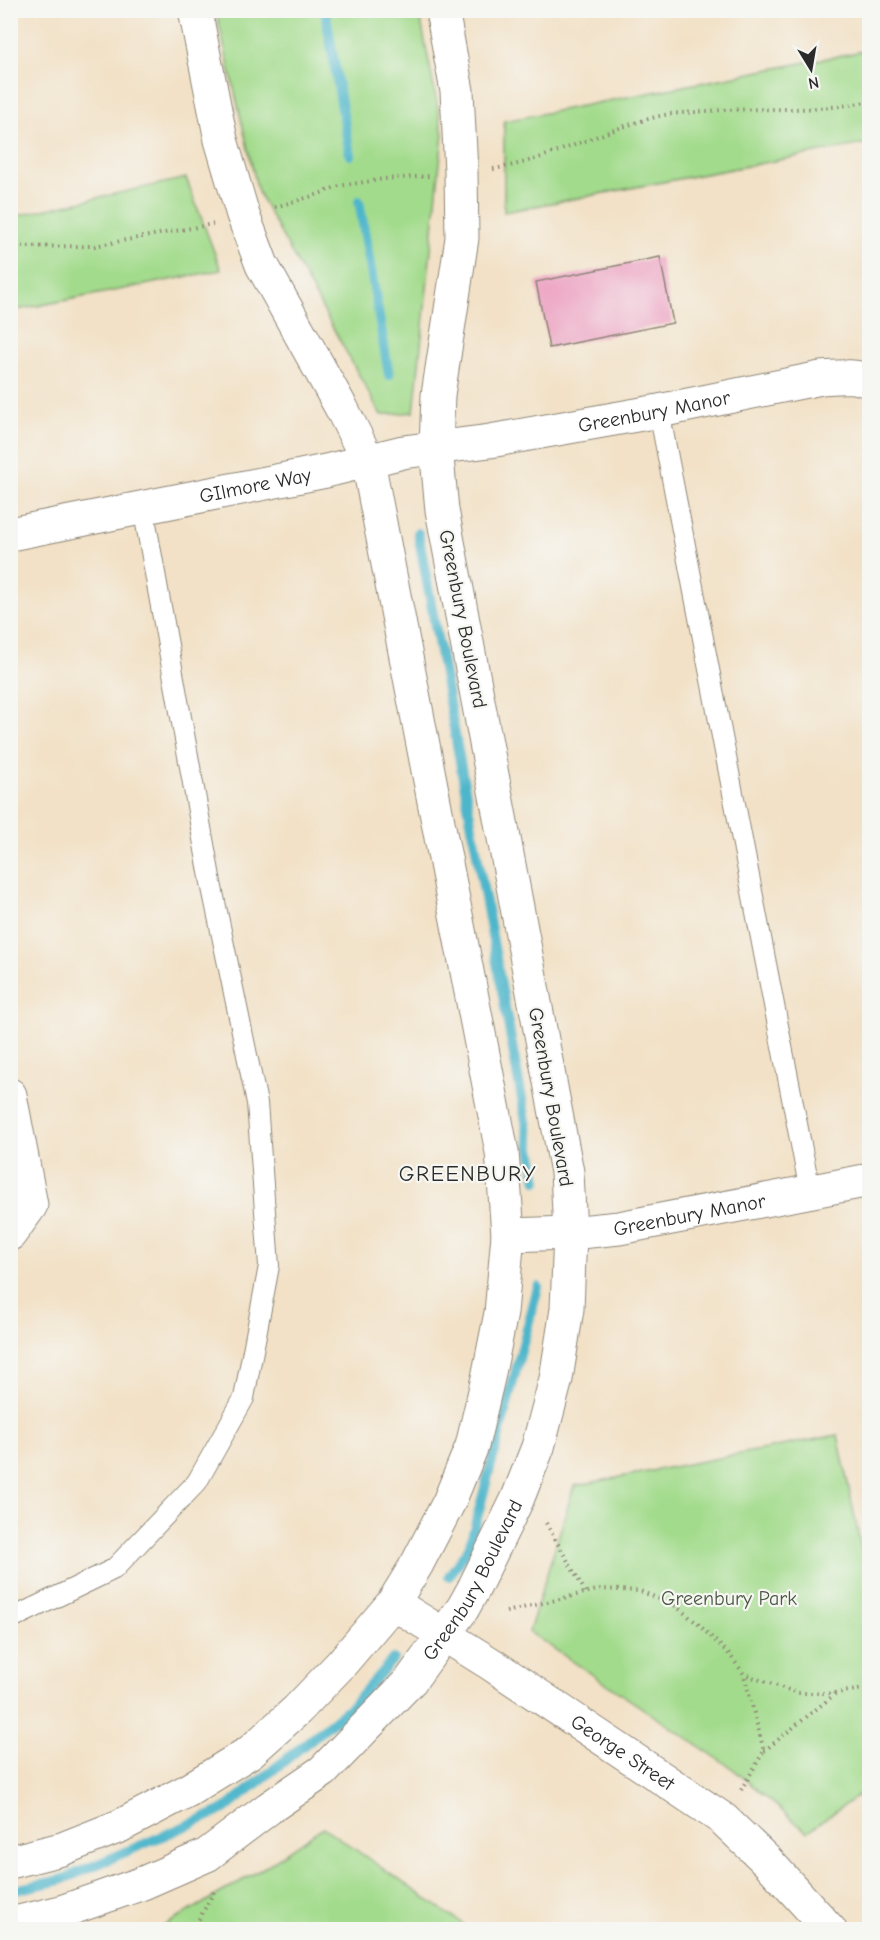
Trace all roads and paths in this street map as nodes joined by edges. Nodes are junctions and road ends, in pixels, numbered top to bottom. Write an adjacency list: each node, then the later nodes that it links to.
1 (195, 10): 5 (street)
2 (442, 10): 4 (street, Greenbury Boulevard)
3 (870, 101): 4 (path)
4 (461, 172): 5 (path); 9 (street, Greenbury Boulevard)
5 (243, 215): 6 (path); 10 (street)
6 (10, 247)
7 (870, 382): 8 (street, Greenbury Manor)
8 (659, 411): 9 (street, Greenbury Manor); 15 (lane)
9 (436, 447): 10 (street, Greenbury Manor); 16 (street, Greenbury Boulevard)
10 (368, 461): 11 (street, GIlmore Way); 18 (street)
11 (143, 507): 12 (street); 23 (lane)
12 (10, 534)
13 (10, 1095): 17 (street)
14 (870, 1180): 15 (street, Greenbury Manor)
15 (810, 1191): 16 (street, Greenbury Manor)
16 (570, 1233): 18 (street, Greenbury Manor); 24 (street, Greenbury Boulevard)
17 (10, 1234)
18 (508, 1235): 21 (street)
19 (546, 1523): 20 (path)
20 (586, 1593): 22 (path); 25 (path)
21 (393, 1603): 24 (street, George Street); 30 (street)
22 (506, 1612)
23 (10, 1617)
24 (443, 1635): 29 (street, George Street); 32 (street, Greenbury Boulevard)
25 (744, 1674): 27 (path); 28 (path)
26 (870, 1688): 27 (path)
27 (836, 1693): 28 (path)
28 (764, 1751): 29 (path)
29 (723, 1819): 34 (street, George Street)
30 (10, 1862)
31 (219, 1882): 33 (path)
32 (10, 1924)
33 (193, 1929)
34 (830, 1929)

